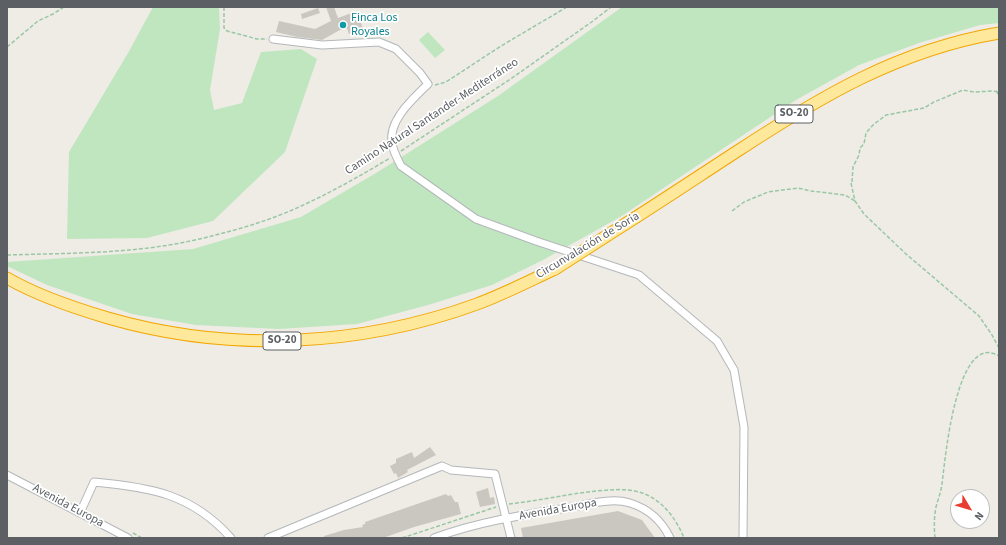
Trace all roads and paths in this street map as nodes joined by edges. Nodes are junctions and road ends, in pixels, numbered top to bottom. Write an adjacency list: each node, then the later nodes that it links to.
1 (64, 7): 7 (path)
2 (224, 7): 6 (path)
3 (567, 7): 8 (path)
4 (611, 7): 11 (path, Camino Natural Santander-Mediterráneo)
5 (999, 33): 15 (highway, Circunvalación de Soria / SO-20, bridge)
6 (273, 39): 8 (street)
7 (7, 47)
8 (428, 84): 11 (street)
9 (998, 92): 10 (path); 12 (path)
10 (999, 95)
11 (395, 155): 14 (path, Camino Natural Santander-Mediterráneo); 27 (street)
12 (855, 201): 13 (path); 16 (path)
13 (732, 211)
14 (7, 256)
15 (7, 278)
16 (999, 348)
17 (999, 356): 28 (path)
18 (7, 475): 19 (street, Avenida Europa)
19 (80, 513): 21 (street, Avenida Europa); 22 (street)
20 (506, 519): 23 (street); 24 (street, Avenida Europa); 25 (street); 26 (street, Avenida Europa)
21 (128, 538)
22 (231, 538)
23 (268, 538)
24 (434, 538)
25 (511, 538)
26 (670, 538)
27 (744, 538)
28 (935, 538)

